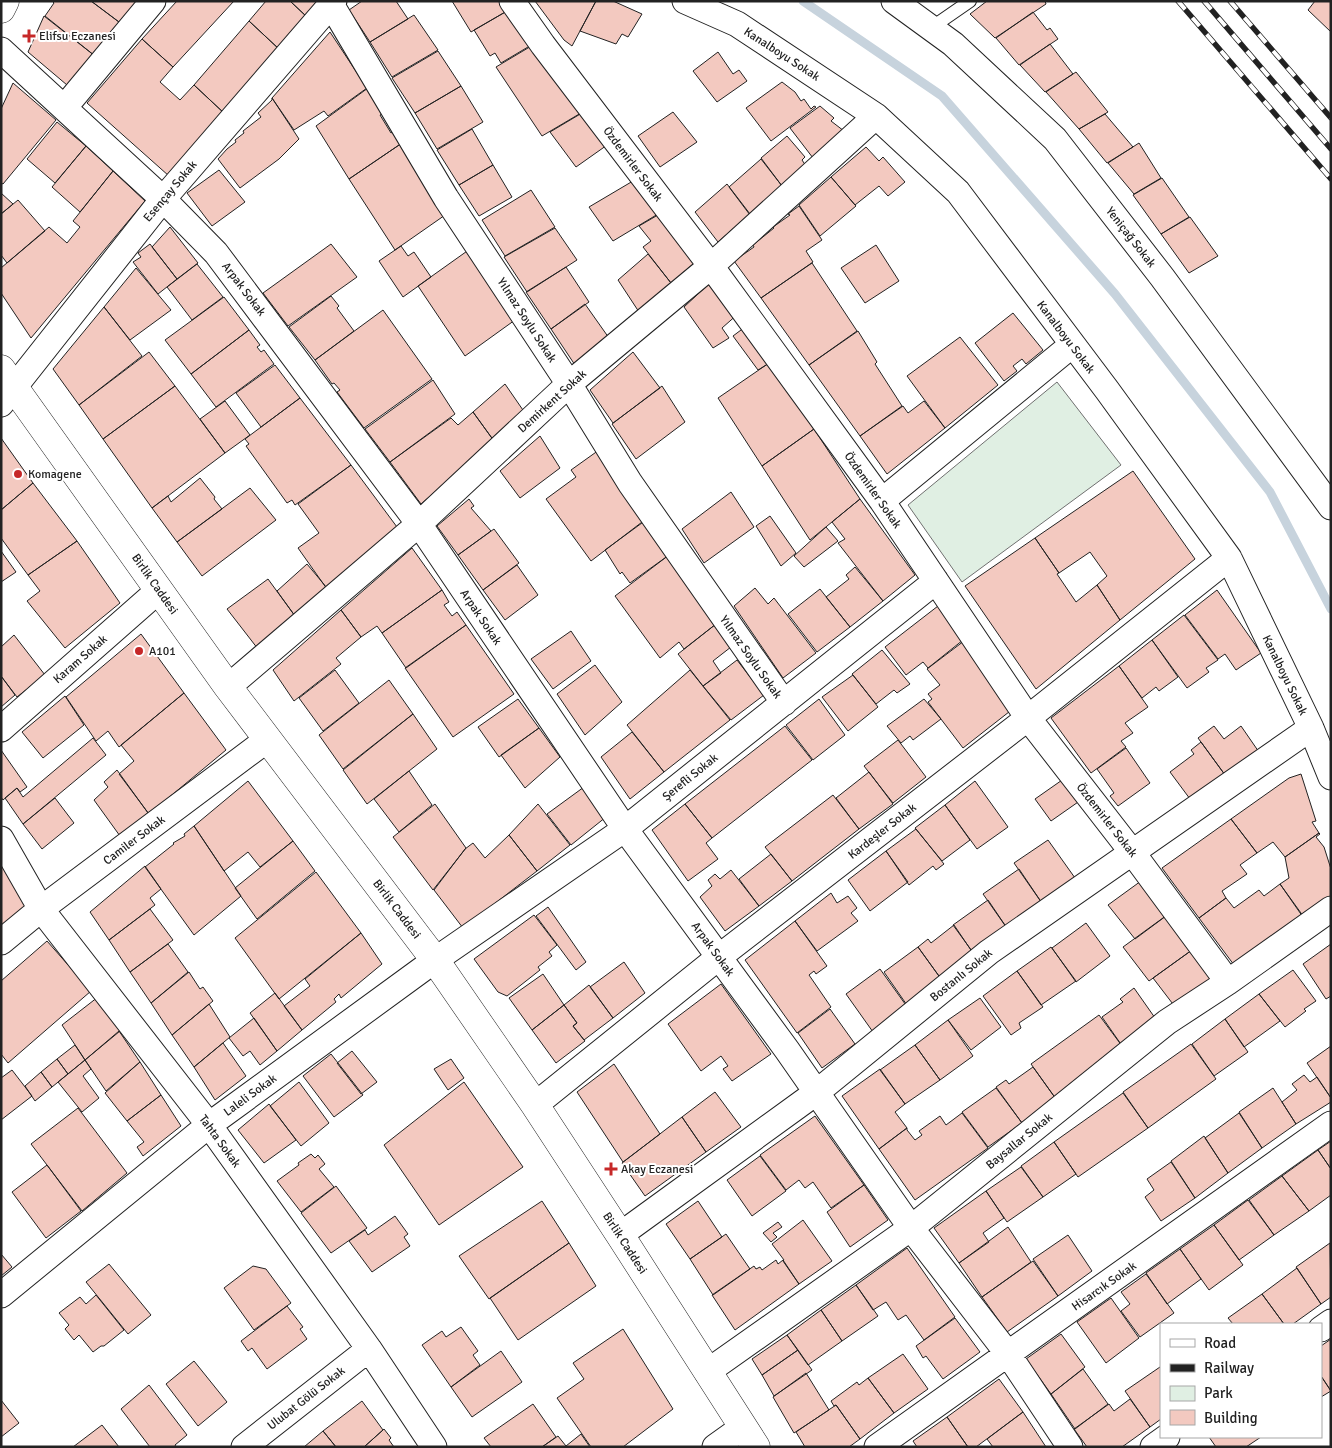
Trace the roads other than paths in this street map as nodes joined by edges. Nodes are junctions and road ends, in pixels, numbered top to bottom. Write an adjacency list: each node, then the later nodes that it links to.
1 (5, 1): 8 (main road)
2 (153, 1): 11 (street)
3 (512, 1): 14 (street, Özdemirler Sokak)
4 (685, 1): 12 (street, Kanalboyu Sokak)
5 (894, 1): 9 (street, Yeniçağ Sokak)
6 (970, 1): 9 (lane)
7 (333, 3): 13 (street, Esençay Sokak); 16 (street, Yılmaz Soylu Sokak)
8 (1, 9)
9 (931, 28): 19 (street, Yeniçağ Sokak)
10 (1, 50): 11 (street, Arpak Sokak)
11 (64, 108): 13 (street, Arpak Sokak)
12 (876, 116): 14 (street, Demirkent Sokak); 15 (street, Kanalboyu Sokak)
13 (162, 199): 17 (street, Esençay Sokak); 20 (street, Arpak Sokak)
14 (711, 266): 16 (street, Demirkent Sokak); 18 (street, Özdemirler Sokak)
15 (1072, 344): 18 (street); 21 (street, Kanalboyu Sokak)
16 (569, 384): 20 (street, Demirkent Sokak); 25 (street, Yılmaz Soylu Sokak)
17 (6, 387): 23 (main road, Birlik Caddesi)
18 (882, 501): 22 (street, Özdemirler Sokak)
19 (1331, 507)
20 (419, 524): 24 (street, Demirkent Sokak); 31 (street, Arpak Sokak)
21 (1230, 558): 26 (street, Kardeşler Sokak); 27 (street, Kanalboyu Sokak)
22 (936, 582): 25 (street, Şerefli Sokak); 26 (street, Özdemirler Sokak)
23 (159, 590): 24 (main road, Birlik Caddesi); 28 (street, Karam Sokak)
24 (228, 687): 29 (main road, Birlik Caddesi)
25 (784, 703): 31 (street, Şerefli Sokak)
26 (1028, 718): 33 (street, Özdemirler Sokak); 37 (street, Kardeşler Sokak)
27 (1311, 728): 30 (street, Kanalboyu Sokak); 33 (street, Bostanlı Sokak)
28 (1, 729)
29 (268, 739): 34 (street, Camiler Sokak); 38 (main road, Birlik Caddesi)
30 (1331, 777)
31 (625, 829): 37 (street, Arpak Sokak); 38 (street, Şerefli Sokak)
32 (1, 839): 34 (street, Tahta Sokak)
33 (1132, 852): 39 (street, Özdemirler Sokak); 40 (street, Bostanlı Sokak)
34 (41, 909): 36 (street, Camiler Sokak); 43 (street, Tahta Sokak)
35 (1331, 909): 39 (street, Baysallar Sokak)
36 (1, 942)
37 (719, 957): 40 (street, Arpak Sokak); 41 (street, Kardeşler Sokak)
38 (435, 960): 41 (main road, Birlik Caddesi); 43 (street, Laleli Sokak)
39 (1228, 982): 44 (street, Baysallar Sokak)
40 (817, 1092): 44 (street, Arpak Sokak); 45 (street, Bostanlı Sokak)
41 (535, 1105): 45 (main road, Birlik Caddesi)
42 (1331, 1124): 48 (street, Hisarcık Sokak)
43 (209, 1125): 46 (street, Laleli Sokak); 47 (street, Tahta Sokak)
44 (910, 1228): 48 (street, Arpak Sokak); 49 (street, Baysallar Sokak)
45 (620, 1235): 49 (main road, Birlik Caddesi)
46 (1, 1294)
47 (369, 1349): 52 (street, Ulubat Gölü Sokak); 53 (street, Tahta Sokak)
48 (1008, 1354): 55 (street, Hisarcık Sokak); 56 (street, Arpak Sokak)
49 (707, 1372): 50 (main road, Birlik Caddesi)
50 (750, 1437): 54 (street)
51 (1166, 1438): 57 (street)
52 (244, 1447)
53 (434, 1447)
54 (715, 1447)
55 (877, 1447)
56 (1070, 1447)
57 (1152, 1447)

